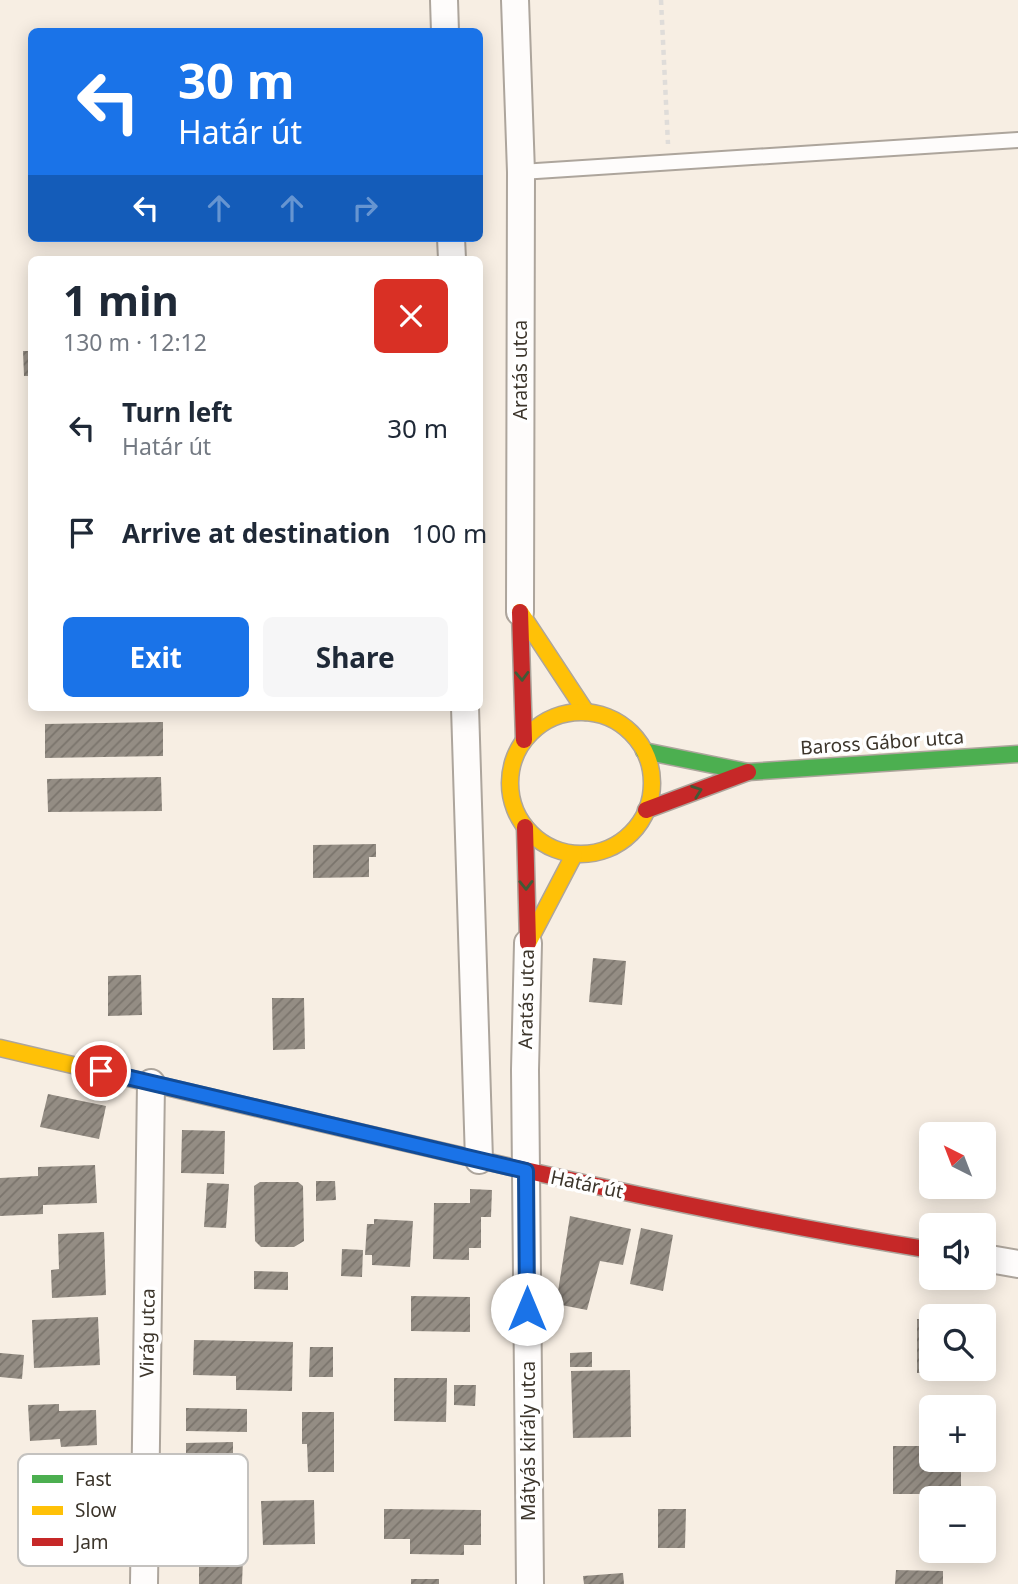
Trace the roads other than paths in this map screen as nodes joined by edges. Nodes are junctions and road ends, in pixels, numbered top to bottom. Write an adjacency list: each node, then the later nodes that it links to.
1 (444, 0): 3 (street)
2 (515, 0): 5 (street, Aratás utca)
3 (445, 28)
4 (1018, 141): 5 (lane)
5 (521, 172): 6 (street, Aratás utca)
6 (520, 612): 8 (street); 9 (street, Aratás utca, one-way to 9)
7 (465, 711): 19 (street)
8 (586, 712): 9 (street); 10 (street)
9 (524, 740): 14 (street)
10 (644, 751): 12 (street); 13 (street)
11 (1018, 754): 12 (street, Baross Gábor utca)
12 (748, 772): 13 (street, one-way to 12)
13 (646, 810): 15 (street)
14 (525, 827): 15 (street); 16 (street, Aratás utca, one-way to 16)
15 (574, 855): 16 (street)
16 (527, 943): 20 (street, Aratás utca)
17 (0, 1048): 18 (street, Határ út)
18 (151, 1083): 19 (street, Határ út); 24 (street, Virág utca)
19 (479, 1160): 20 (street, Határ út)
20 (526, 1171): 21 (street, Határ út); 27 (street, Mátyás király utca)
21 (919, 1248)
22 (996, 1260): 23 (street)
23 (1018, 1264)
24 (146, 1454)
25 (144, 1566): 26 (street, Virág utca)
26 (144, 1584)
27 (530, 1584)

